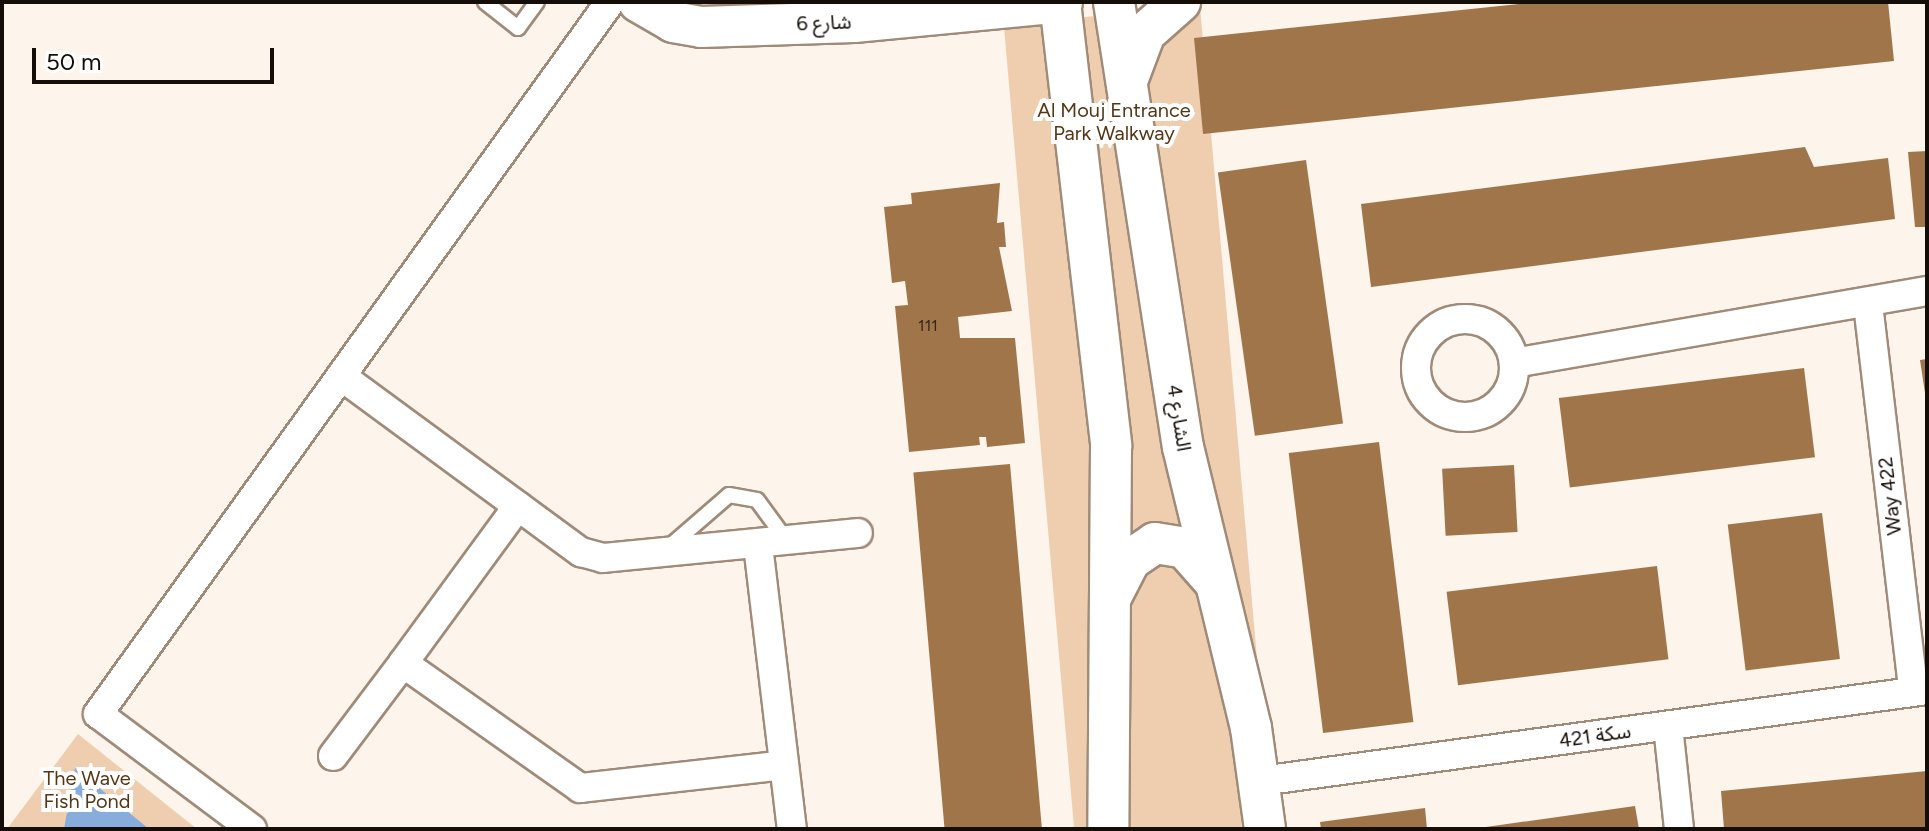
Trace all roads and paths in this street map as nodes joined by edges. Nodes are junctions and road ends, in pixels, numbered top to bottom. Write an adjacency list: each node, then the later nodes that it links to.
1 (485, 2): 2 (lane)
2 (537, 2)
3 (610, 2): 14 (street)
4 (639, 2): 8 (street, شارع 6)
5 (1060, 2): 8 (street, شارع 6); 9 (street)
6 (1114, 2): 10 (street, الشارع 4)
7 (1180, 2): 10 (street)
8 (974, 11): 9 (street)
9 (1066, 66): 21 (street)
10 (1127, 85): 20 (street, الشارع 4)
11 (1927, 291): 12 (street)
12 (1868, 304): 13 (street); 23 (street, Way 422)
13 (1514, 363)
14 (341, 376): 15 (street); 28 (street)
15 (518, 506): 19 (street); 22 (street)
16 (858, 533): 17 (street)
17 (787, 541): 18 (street); 19 (lane)
18 (758, 545): 19 (street); 26 (street)
19 (663, 553)
20 (1216, 584): 21 (street); 27 (street, الشارع 4)
21 (1108, 604): 30 (street)
22 (403, 663): 25 (street); 26 (street)
23 (1920, 689): 24 (street, سكة 421)
24 (1668, 726): 27 (street, سكة 421); 32 (street)
25 (333, 756)
26 (784, 765): 29 (street)
27 (1261, 781): 31 (street, الشارع 4)
28 (252, 829)
29 (792, 829)
30 (1108, 829)
31 (1265, 829)
32 (1679, 829)

